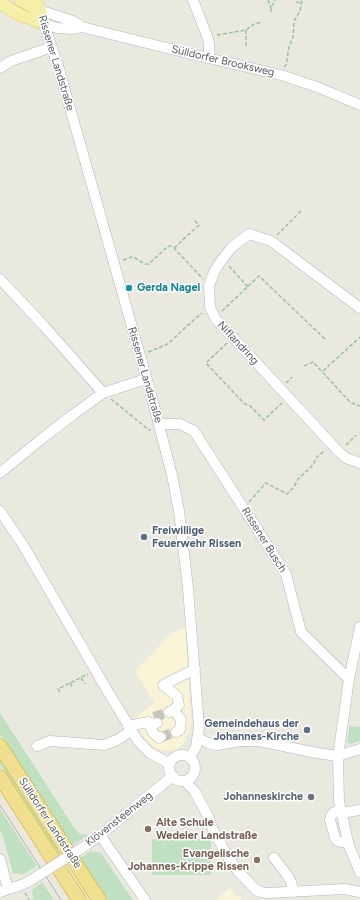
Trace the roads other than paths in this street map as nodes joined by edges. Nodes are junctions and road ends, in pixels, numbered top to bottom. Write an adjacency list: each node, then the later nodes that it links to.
1 (20, 0): 4 (main road, Sülldorfer Brooksweg)
2 (193, 0): 8 (street)
3 (0, 3): 5 (main road, Sülldorfer Brooksweg)
4 (37, 5): 5 (main road, Rissener Landstraße); 6 (street, Sülldorfer Brooksweg)
5 (44, 24): 6 (street, Sülldorfer Brooksweg); 7 (street, Rissener Landstraße)
6 (82, 27): 8 (street, Sülldorfer Brooksweg)
7 (52, 48): 9 (street); 13 (street, Rissener Landstraße)
8 (209, 58): 10 (street, Sülldorfer Brooksweg)
9 (0, 68)
10 (360, 105)
11 (0, 279): 14 (street)
12 (360, 308): 16 (street, Niflandring)
13 (146, 379): 14 (street); 15 (street, Rissener Landstraße)
14 (103, 393): 17 (street)
15 (160, 427): 20 (street, Rissener Landstraße); 21 (street, Rissener Busch)
16 (360, 463)
17 (0, 473)
18 (0, 511): 24 (street)
19 (360, 628): 21 (street)
20 (195, 669): 22 (street, Rissener Landstraße); 22 (street)
21 (349, 679): 29 (street)
22 (198, 711): 25 (street, Rissener Landstraße)
23 (155, 727): 24 (street)
24 (131, 731): 27 (street); 31 (street)
25 (198, 738): 29 (street); 30 (street, Rissener Landstraße)
26 (0, 746): 47 (highway, Sülldorfer Landstraße)
27 (37, 746)
28 (360, 749): 29 (street)
29 (338, 756): 36 (street)
30 (190, 757): 31 (street); 34 (street)
31 (170, 764): 32 (street)
32 (173, 776): 34 (street); 37 (street, Klövensteenweg)
33 (0, 777): 46 (highway, Sülldorfer Landstraße)
34 (189, 778): 44 (street)
35 (360, 810): 36 (street)
36 (341, 811): 40 (street)
37 (100, 835): 42 (street, Klövensteenweg, bridge); 48 (street)
38 (274, 858): 43 (street)
39 (0, 859): 42 (street)
40 (360, 872)
41 (360, 891): 43 (street)
42 (3, 892): 45 (street)
43 (294, 892): 44 (street)
44 (267, 896)
45 (0, 900)
46 (80, 900)
47 (99, 900)
48 (145, 900)

